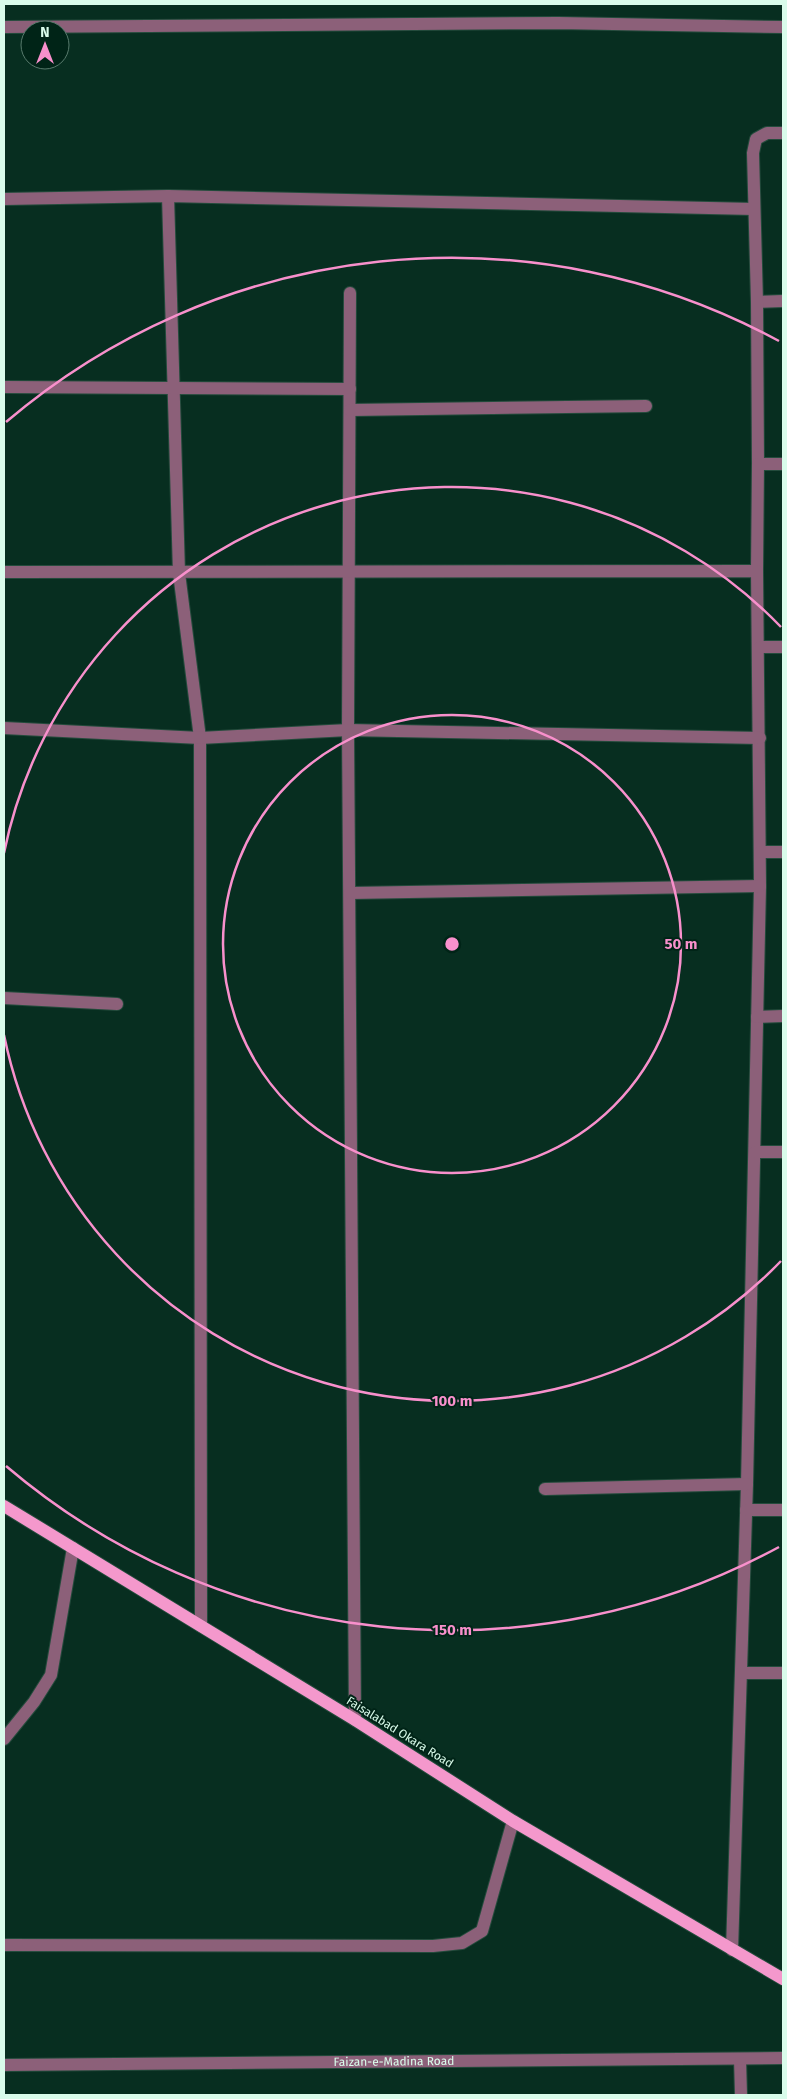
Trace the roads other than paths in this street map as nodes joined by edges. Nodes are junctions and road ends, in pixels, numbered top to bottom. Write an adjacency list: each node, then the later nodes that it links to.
1 (783, 27): 2 (street)
2 (4, 28)
3 (783, 133): 6 (street)
4 (168, 196): 5 (street); 6 (street); 11 (street)
5 (4, 199)
6 (754, 209): 9 (street)
7 (350, 293): 12 (street)
8 (783, 301): 9 (street)
9 (757, 302): 15 (street)
10 (4, 387): 11 (street)
11 (173, 388): 12 (street); 20 (street)
12 (350, 389): 14 (street)
13 (646, 406): 14 (street)
14 (350, 410): 19 (street)
15 (758, 464): 16 (street); 17 (street)
16 (783, 464)
17 (757, 571): 19 (street); 21 (street)
18 (4, 572): 20 (street)
19 (350, 572): 20 (street); 24 (street)
20 (178, 573): 25 (street)
21 (760, 647): 22 (street); 26 (street)
22 (783, 647)
23 (4, 728): 25 (street)
24 (348, 730): 25 (street); 26 (street); 30 (street)
25 (200, 738): 43 (street)
26 (760, 738): 27 (street)
27 (760, 852): 28 (street); 29 (street)
28 (783, 852)
29 (760, 886): 30 (street); 34 (street)
30 (350, 894): 46 (street)
31 (4, 998): 32 (street)
32 (117, 1004)
33 (783, 1016): 34 (street)
34 (757, 1017): 35 (street)
35 (755, 1152): 36 (street); 37 (street)
36 (783, 1152)
37 (747, 1484): 38 (street); 40 (street)
38 (545, 1489)
39 (4, 1506): 42 (main road, Faisalabad Okara Road)
40 (746, 1510): 41 (street); 44 (street)
41 (783, 1510)
42 (74, 1548): 43 (main road, Faisalabad Okara Road); 47 (street)
43 (201, 1626): 46 (main road, Faisalabad Okara Road)
44 (741, 1672): 45 (street); 50 (street)
45 (783, 1673)
46 (355, 1720): 48 (main road, Faisalabad Okara Road)
47 (4, 1739)
48 (514, 1821): 49 (street); 50 (main road, Faisalabad Okara Road)
49 (4, 1946)
50 (732, 1950): 51 (main road, Faisalabad Okara Road)
51 (783, 1980)
52 (740, 2058): 53 (street, Faizan-e-Madina Road); 54 (street, Faizan-e-Madina Road); 55 (street)
53 (783, 2058)
54 (4, 2064)
55 (741, 2095)

